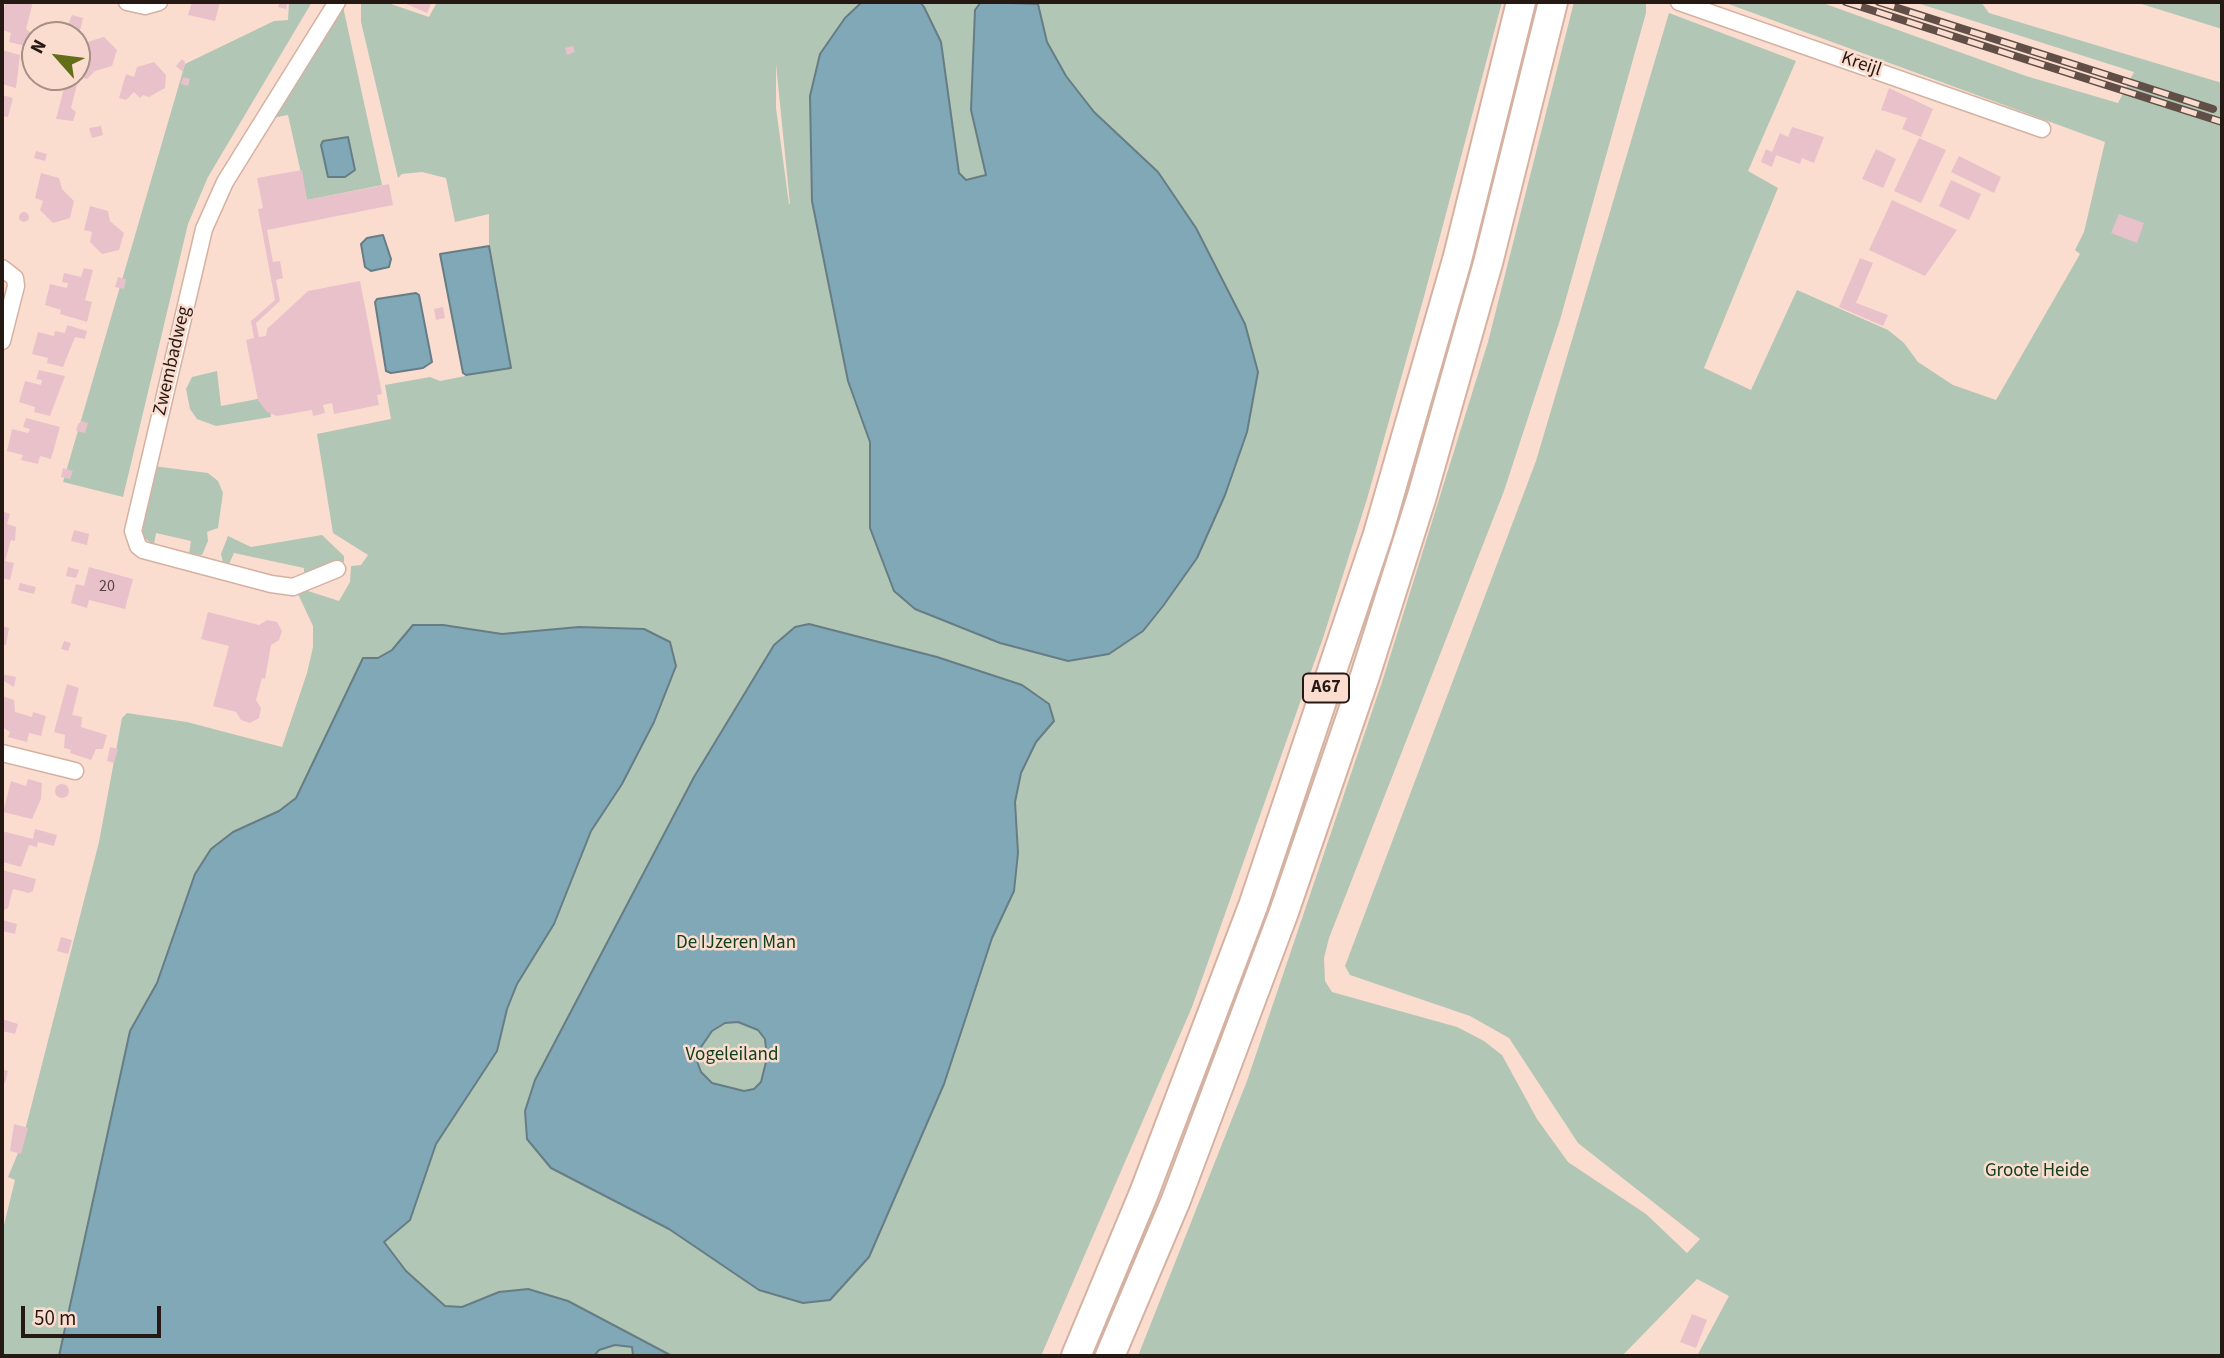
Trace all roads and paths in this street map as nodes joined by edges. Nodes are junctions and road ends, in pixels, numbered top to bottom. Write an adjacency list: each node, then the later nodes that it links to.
1 (127, 2): 2 (street)
2 (159, 2)
3 (337, 2): 10 (street, Zwembadweg)
4 (1521, 2): 13 (highway, A67)
5 (1553, 2): 14 (highway, A67)
6 (1679, 2): 7 (street, Kreijl)
7 (2042, 129)
8 (2, 268): 9 (street)
9 (2, 341)
10 (337, 569)
11 (2, 753): 12 (street)
12 (75, 771)
13 (1076, 1356)
14 (1110, 1356)

